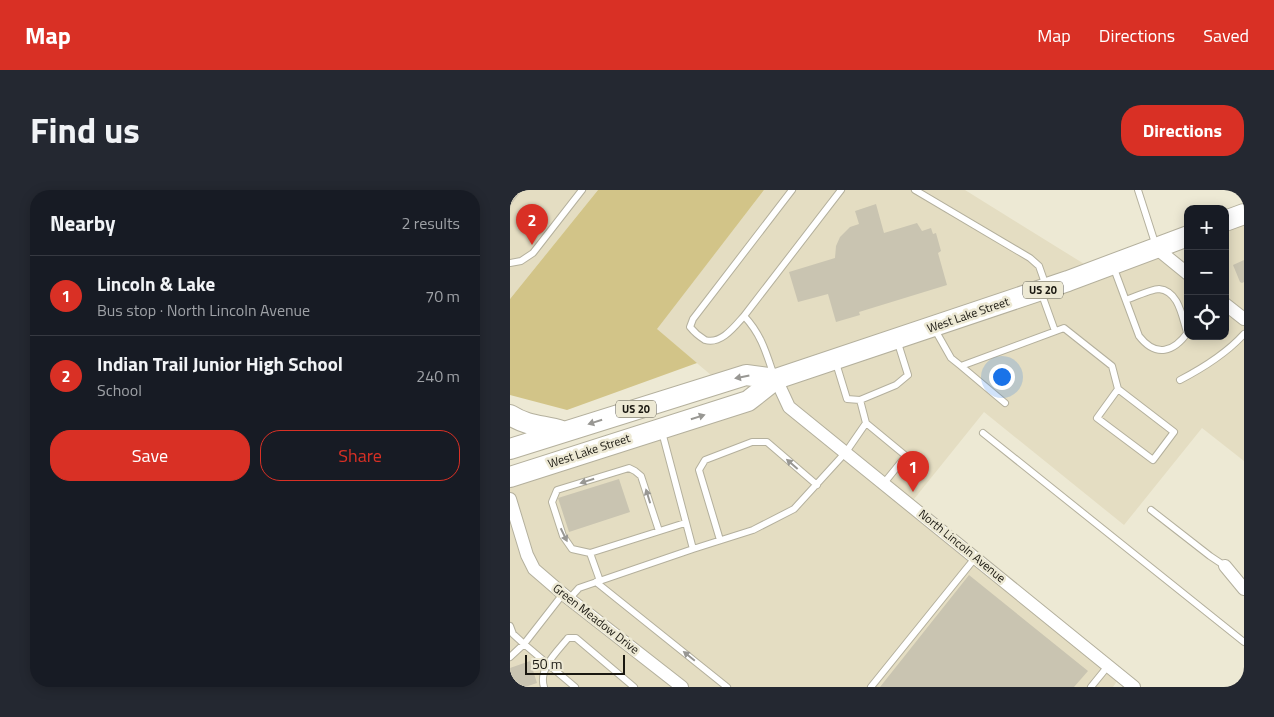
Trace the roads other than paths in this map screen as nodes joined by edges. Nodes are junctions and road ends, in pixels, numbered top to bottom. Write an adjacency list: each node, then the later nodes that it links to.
1 (582, 190): 10 (lane)
2 (792, 190): 16 (lane)
3 (841, 190): 16 (lane)
4 (915, 190): 13 (lane)
5 (1138, 190): 9 (lane)
6 (1244, 214): 7 (main road)
7 (1229, 220)
8 (1184, 238): 9 (main road, West Lake Street / US 20)
9 (1156, 248): 11 (main road, West Lake Street / US 20); 12 (street)
10 (510, 263)
11 (1113, 264): 13 (main road, West Lake Street / US 20); 14 (lane)
12 (1184, 271)
13 (1044, 289): 19 (main road, West Lake Street / US 20); 20 (lane)
14 (1126, 300): 18 (lane); 22 (lane)
15 (1229, 310): 17 (street)
16 (744, 316): 26 (lane)
17 (1244, 319)
18 (1184, 321)
19 (933, 326): 23 (main road, West Lake Street / US 20); 25 (lane)
20 (1056, 331): 25 (lane); 28 (lane)
21 (1244, 334): 27 (lane)
22 (1184, 337)
23 (897, 339): 24 (main road, West Lake Street / US 20); 29 (lane)
24 (835, 359): 26 (main road, West Lake Street / US 20); 29 (lane)
25 (961, 366): 30 (lane)
26 (776, 379): 33 (main road, West Lake Street / US 20, one-way to 26); 34 (main road, West Lake Street / US 20, one-way to 34); 37 (street, North Lincoln Avenue)
27 (1180, 380)
28 (1118, 389): 28 (lane)
29 (860, 400): 32 (lane)
30 (1005, 402)
31 (510, 415): 34 (main road)
32 (866, 423): 37 (lane); 39 (lane)
33 (661, 428): 38 (main road, West Lake Street / US 20); 43 (lane)
34 (564, 432): 36 (main road, West Lake Street / US 20)
35 (984, 433): 54 (lane)
36 (510, 449)
37 (846, 452): 39 (street, North Lincoln Avenue); 40 (lane)
38 (510, 476)
39 (884, 483): 48 (street, North Lincoln Avenue)
40 (817, 485): 45 (lane); 45 (lane, one-way to 45)
41 (510, 499): 52 (street, Green Meadow Drive)
42 (1151, 510): 49 (lane)
43 (685, 523): 44 (lane); 46 (lane)
44 (659, 532): 47 (lane); 47 (lane, one-way to 47)
45 (720, 540): 46 (lane)
46 (693, 549): 50 (lane)
47 (590, 553): 50 (lane)
48 (976, 558): 58 (street, North Lincoln Avenue); 65 (lane)
49 (1225, 566): 51 (street)
50 (598, 582): 52 (lane); 64 (lane, one-way to 50)
51 (1243, 586)
52 (566, 597): 55 (lane); 63 (street, Green Meadow Drive)
53 (510, 626): 55 (lane)
54 (1244, 642)
55 (524, 644): 56 (lane); 57 (lane)
56 (510, 657)
57 (548, 664): 60 (lane); 61 (lane); 62 (lane)
58 (1108, 666): 59 (street, North Lincoln Avenue); 66 (lane)
59 (1129, 685)
60 (544, 687)
61 (575, 687)
62 (634, 687)
63 (682, 687)
64 (727, 687)
65 (871, 687)
66 (1091, 687)

